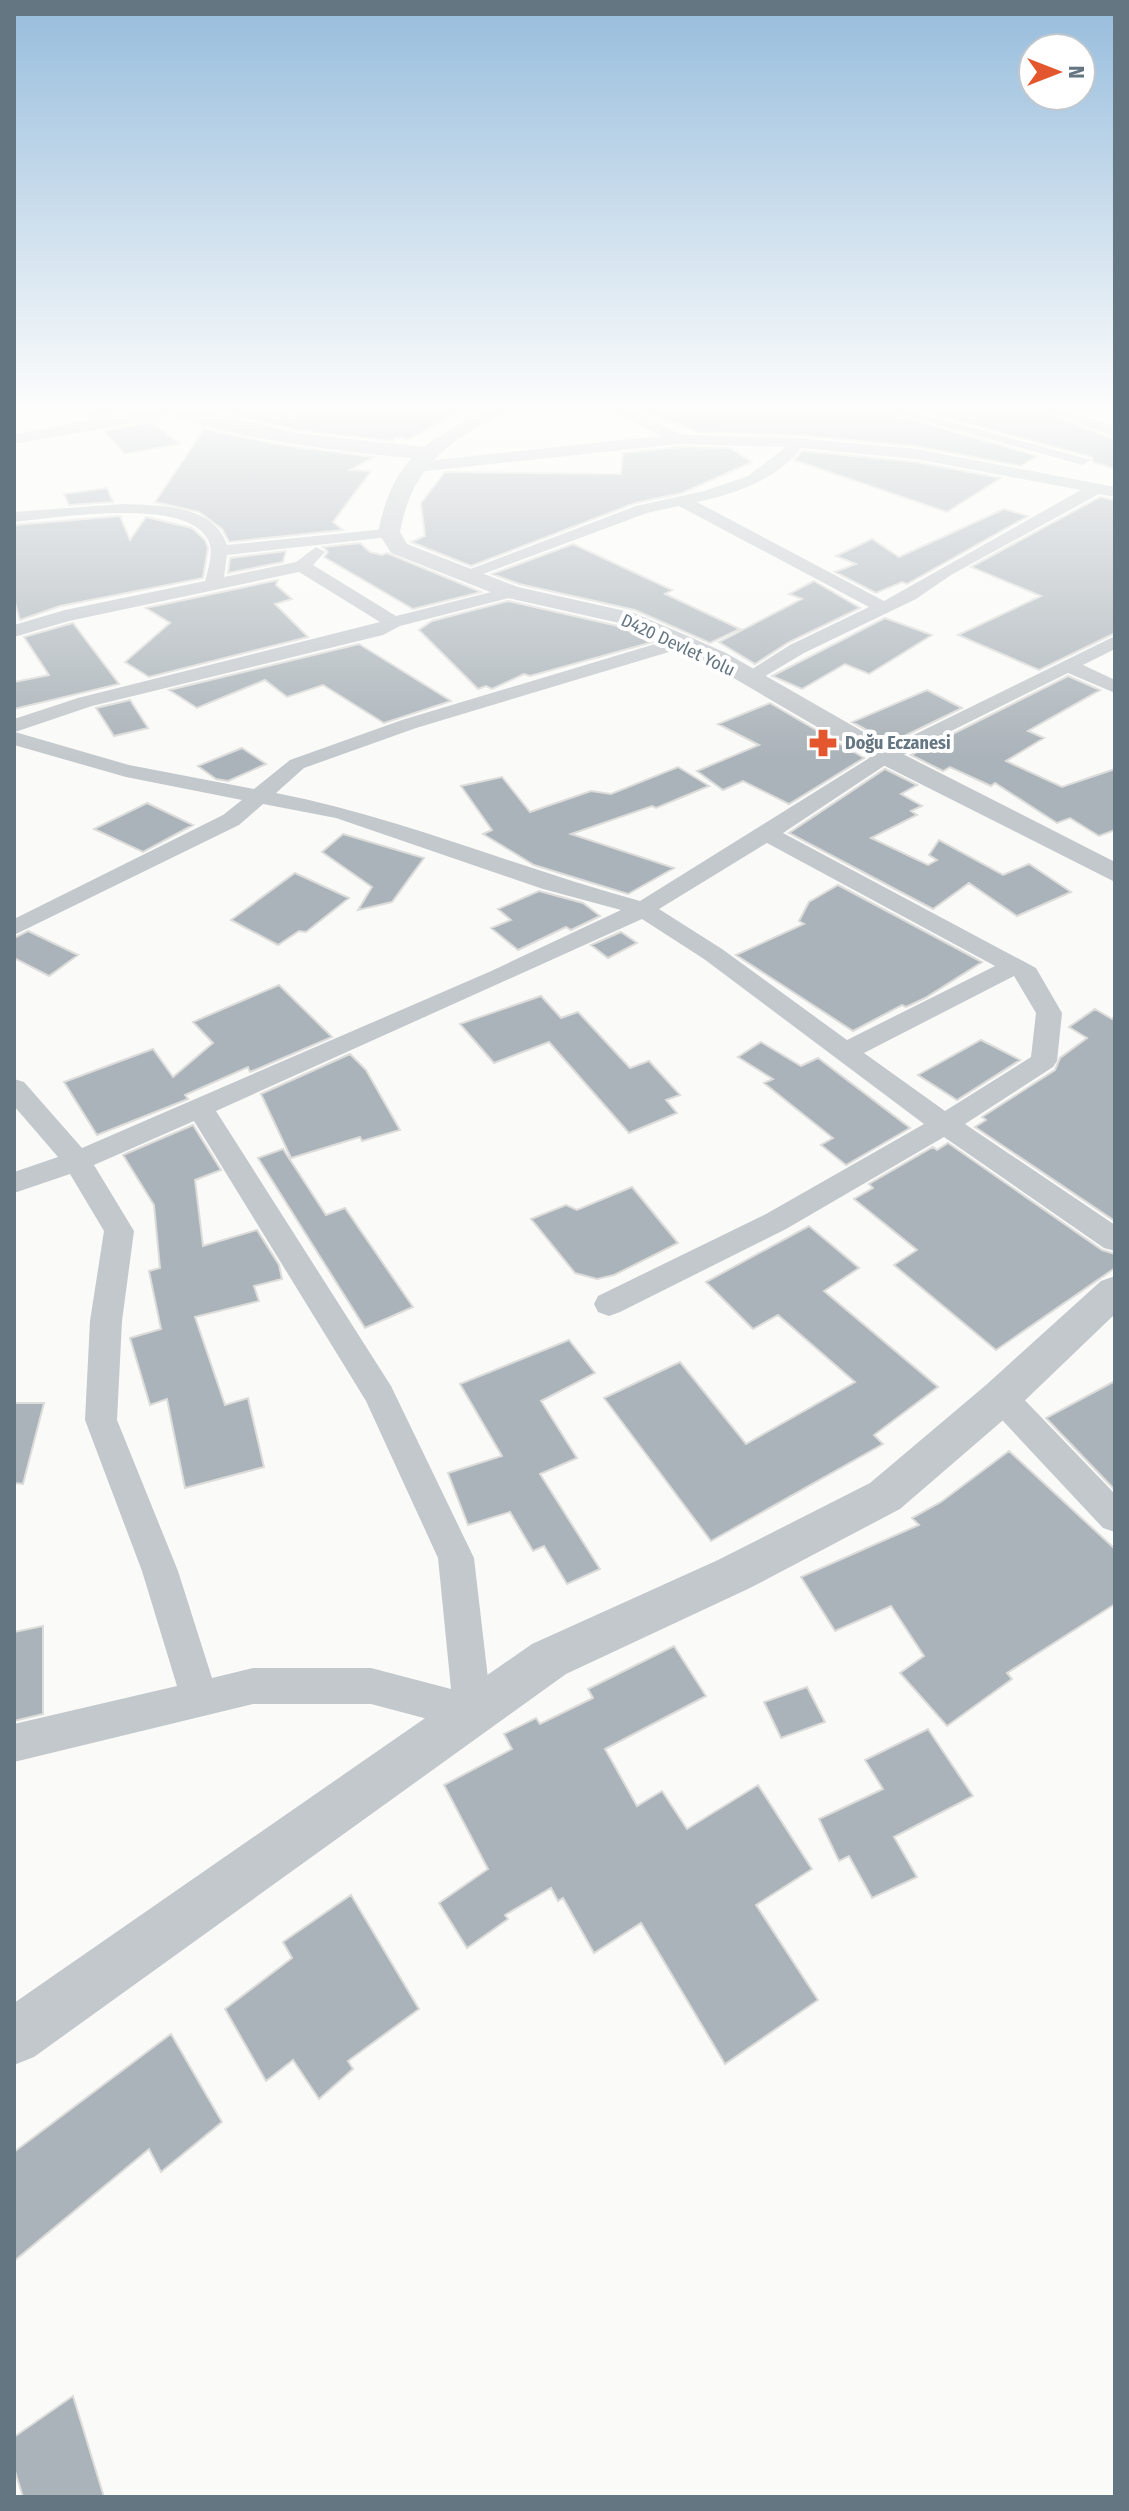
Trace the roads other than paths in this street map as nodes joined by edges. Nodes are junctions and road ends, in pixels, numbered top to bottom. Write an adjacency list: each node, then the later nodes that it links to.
1 (200, 524): 8 (street)
2 (391, 524): 6 (street)
3 (601, 524): 10 (street)
4 (726, 524): 13 (street)
5 (1039, 524): 13 (street)
6 (389, 532): 7 (street); 10 (street, D420 Devlet Yolu)
7 (328, 539): 8 (street); 9 (street)
8 (220, 551): 11 (street)
9 (302, 566): 11 (street); 14 (street)
10 (469, 573): 12 (street, D420 Devlet Yolu)
11 (213, 584): 15 (street)
12 (511, 592): 14 (street); 16 (street, D420 Devlet Yolu)
13 (882, 607): 19 (street)
14 (393, 622): 21 (street)
15 (14, 631)
16 (682, 642): 19 (street, D420 Devlet Yolu); 24 (street)
17 (1115, 642): 18 (street)
18 (1071, 667): 20 (street); 23 (street)
19 (750, 679): 23 (street, D420 Devlet Yolu)
20 (1115, 687)
21 (14, 726)
22 (14, 738): 24 (street)
23 (886, 756): 25 (street); 26 (street, D420 Devlet Yolu)
24 (261, 797): 27 (street); 28 (street)
25 (767, 834): 27 (street); 29 (street)
26 (1115, 873)
27 (643, 909): 30 (street); 32 (street)
28 (14, 928)
29 (1015, 966): 30 (street); 33 (street)
30 (843, 1053): 33 (street)
31 (14, 1088): 34 (street)
32 (199, 1107): 34 (street); 42 (street)
33 (945, 1125): 36 (street); 38 (street)
34 (77, 1161): 35 (street); 41 (street)
35 (14, 1183)
36 (1115, 1240)
37 (1115, 1291): 39 (street)
38 (609, 1304)
39 (1001, 1397): 40 (street); 42 (street)
40 (1115, 1517)
41 (200, 1699): 42 (street); 43 (street)
42 (473, 1713): 44 (street)
43 (14, 1743)
44 (14, 2037)

